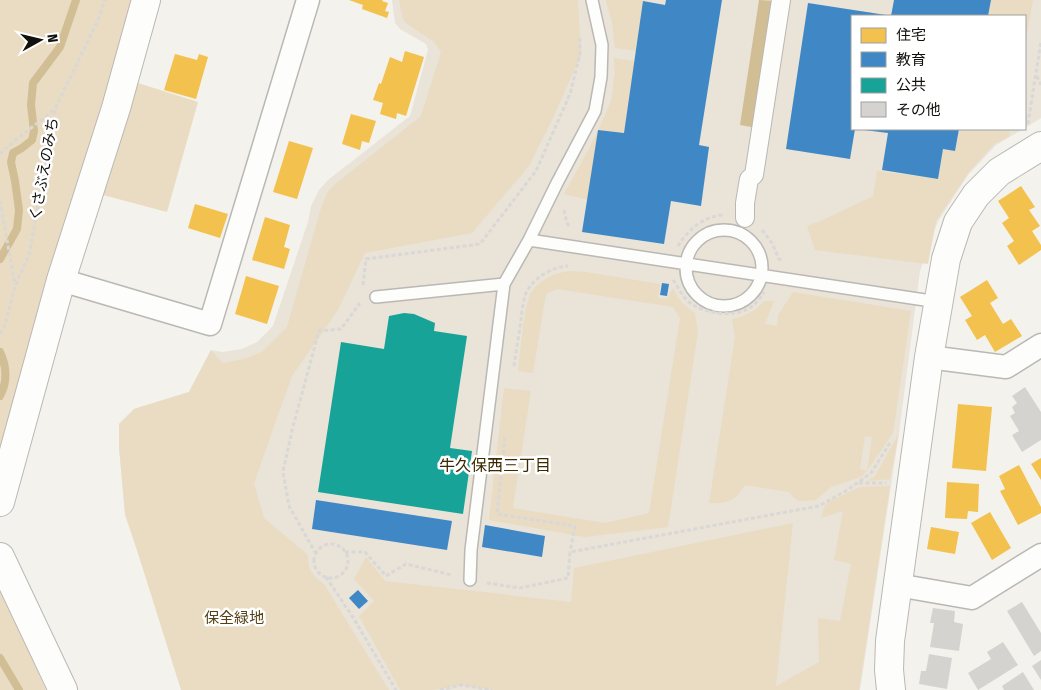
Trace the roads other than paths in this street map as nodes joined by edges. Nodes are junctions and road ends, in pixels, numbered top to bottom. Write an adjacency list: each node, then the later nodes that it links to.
1 (146, 0): 10 (street)
2 (308, 0): 10 (street)
3 (592, 0): 7 (lane)
4 (782, 0): 6 (street)
5 (1034, 135): 13 (street)
6 (745, 218)
7 (529, 240): 8 (lane); 11 (lane)
8 (686, 264): 9 (lane); 9 (lane); 9 (lane)
9 (762, 275): 13 (lane)
10 (61, 280): 16 (street)
11 (504, 284): 12 (lane); 19 (lane)
12 (376, 297)
13 (938, 302): 15 (street)
14 (1041, 345): 15 (street)
15 (930, 357): 20 (street)
16 (0, 502)
17 (1041, 555): 20 (street)
18 (0, 557): 21 (street)
19 (470, 580)
20 (897, 585): 22 (street)
21 (63, 690)
22 (891, 690)

